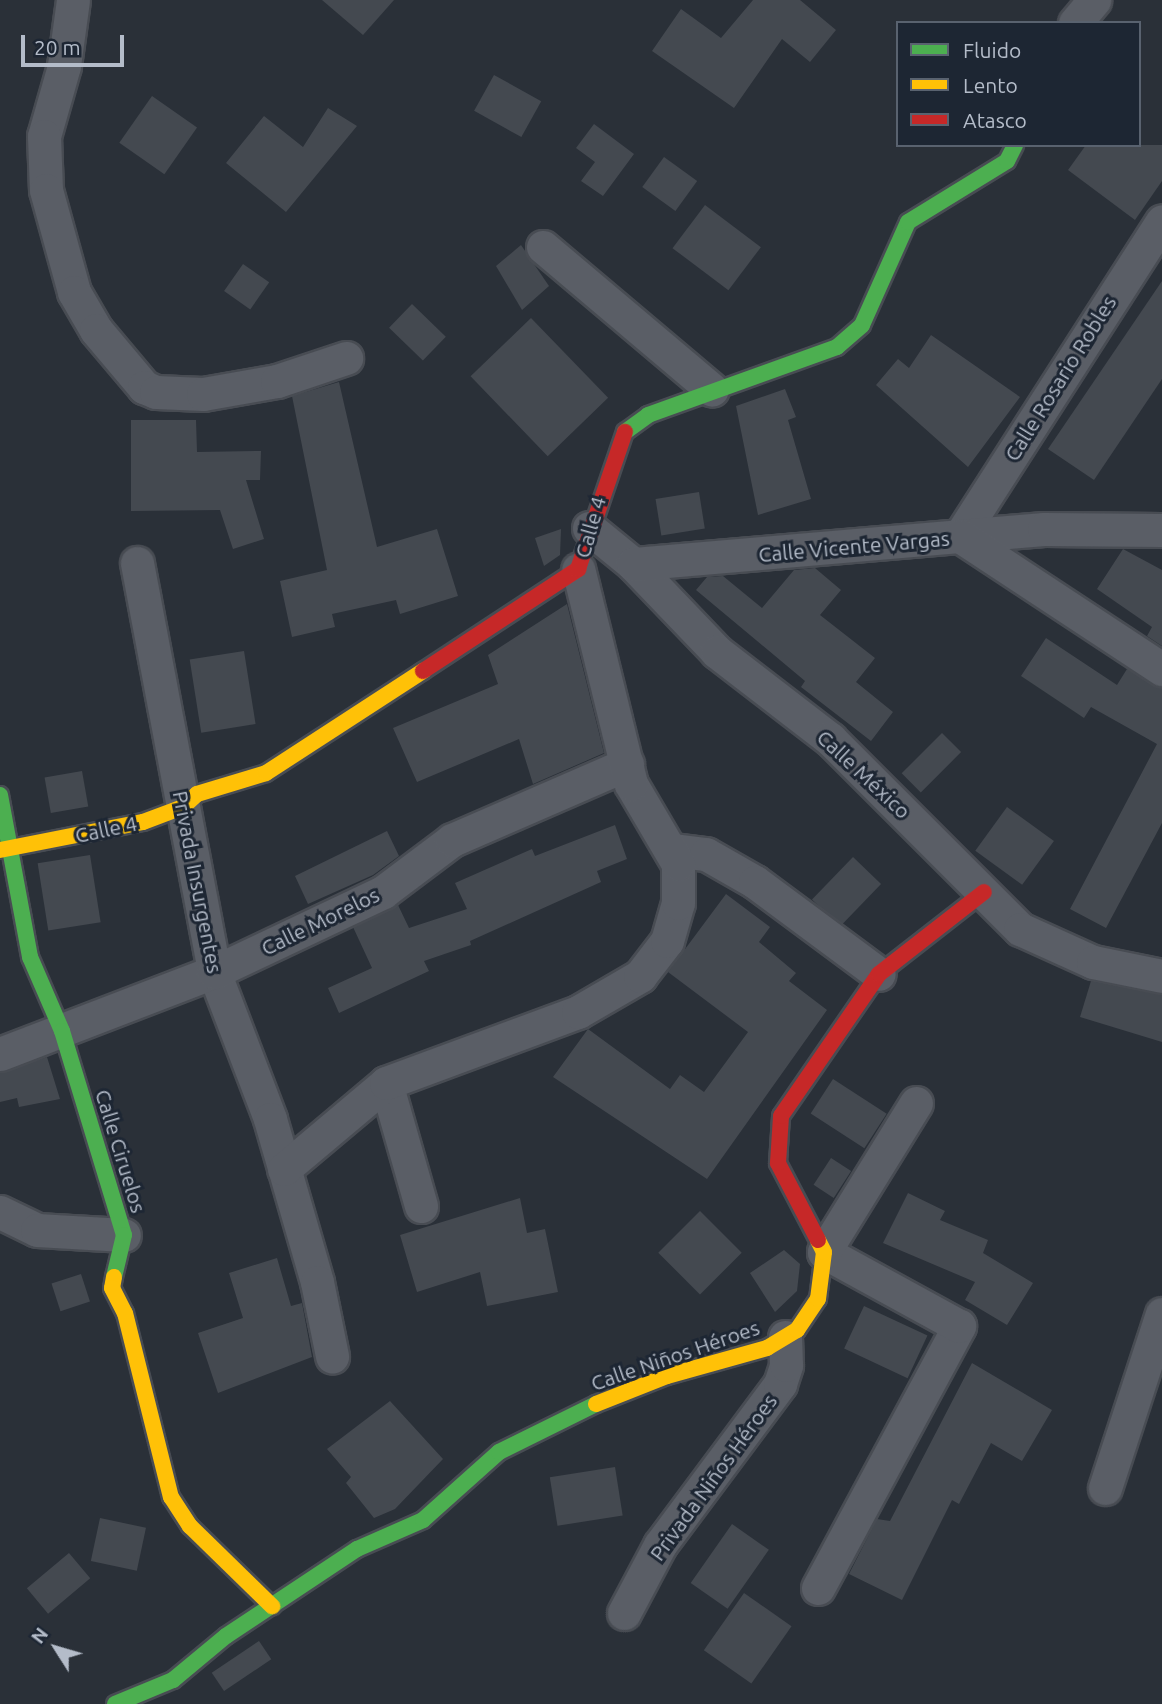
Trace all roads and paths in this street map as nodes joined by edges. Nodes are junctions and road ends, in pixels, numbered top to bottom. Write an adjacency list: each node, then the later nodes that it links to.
1 (73, 0): 7 (street)
2 (1094, 0): 3 (street)
3 (1077, 21)
4 (1014, 147): 8 (street, Calle 4)
5 (1162, 221): 11 (street, Calle Rosario Robles)
6 (543, 247): 8 (street)
7 (346, 358)
8 (712, 390): 9 (street, Calle 4)
9 (589, 528): 13 (street, Calle México); 14 (street, Calle 4)
10 (1162, 530): 11 (street)
11 (960, 536): 13 (street, Calle Vicente Vargas); 15 (street, Calle Vicente Vargas)
12 (137, 563): 18 (street, Privada Insurgentes)
13 (634, 564): 21 (street, Calle México)
14 (578, 569): 16 (street); 18 (street, Calle 4)
15 (1162, 669)
16 (628, 764): 20 (street); 22 (street, Calle Morelos)
17 (0, 795): 19 (street, Calle Ciruelos)
18 (183, 807): 19 (street, Calle 4); 22 (street, Privada Insurgentes)
19 (7, 849): 25 (street, Calle Ciruelos)
20 (671, 850): 23 (street); 27 (street)
21 (984, 892): 23 (street); 24 (street, Calle México)
22 (214, 972): 25 (street, Calle Morelos); 29 (street, Privada Insurgentes)
23 (879, 974): 33 (street)
24 (1162, 976)
25 (62, 1031): 26 (street, Calle Morelos); 32 (street, Calle Ciruelos)
26 (0, 1054)
27 (386, 1083): 29 (street); 30 (street)
28 (916, 1102): 33 (street)
29 (284, 1169): 36 (street, Privada Insurgentes)
30 (421, 1206)
31 (0, 1212): 32 (street)
32 (124, 1235): 39 (street, Calle Ciruelos)
33 (824, 1252): 35 (street, Calle Niños Héroes); 38 (street)
34 (1162, 1314): 37 (street)
35 (785, 1337): 39 (street, Calle Niños Héroes); 40 (street, Privada Niños Héroes)
36 (332, 1356)
37 (1105, 1488)
38 (818, 1588)
39 (272, 1606): 41 (street, Calle Niños Héroes)
40 (624, 1613)
41 (115, 1704)

